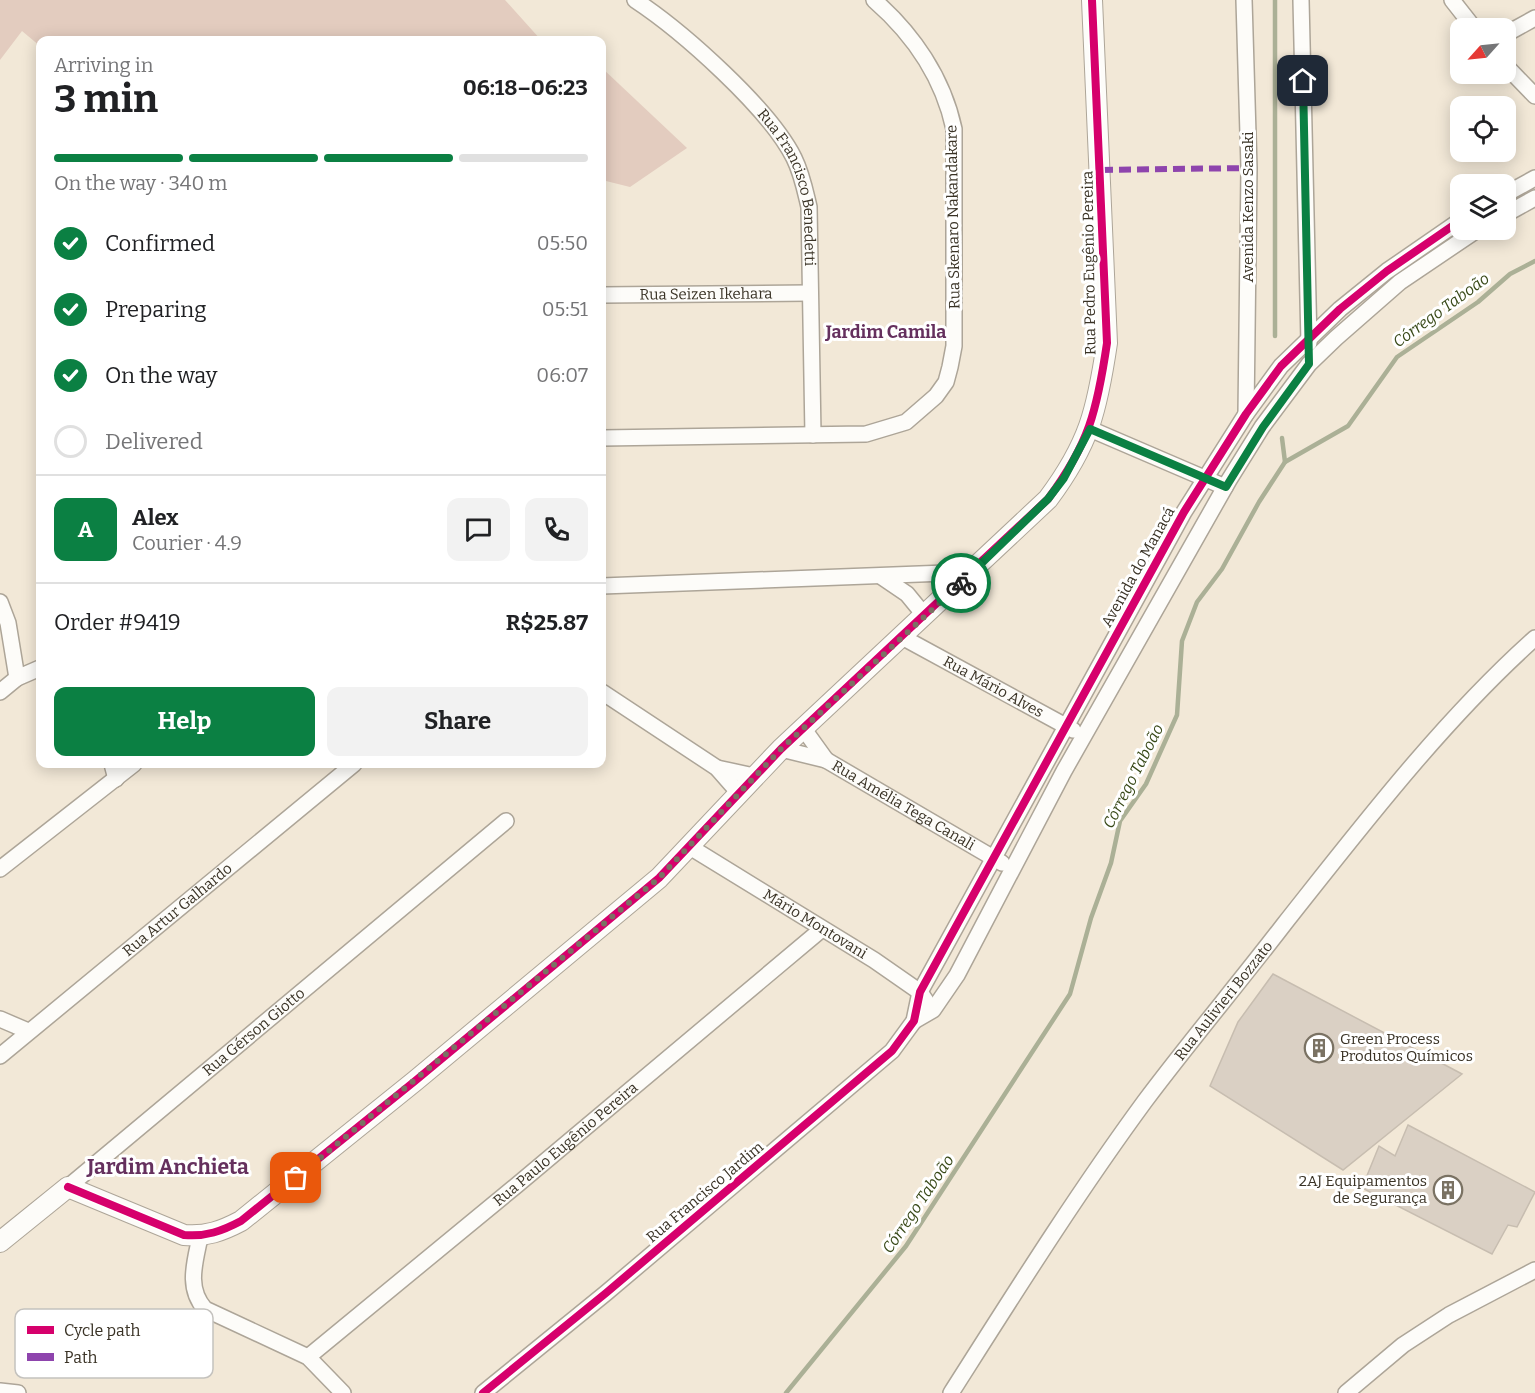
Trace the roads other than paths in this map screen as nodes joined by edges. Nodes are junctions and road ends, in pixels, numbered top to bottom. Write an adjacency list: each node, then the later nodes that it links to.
1 (634, 0): 18 (street, Rua Francisco Benedetti)
2 (874, 0): 27 (street, Rua Skenaro Nakandakare)
3 (1092, 0): 26 (street, Rua Pedro Eugênio Pereira)
4 (1244, 0): 21 (street, Avenida Kenzo Sasaki)
5 (1301, 0): 20 (street)
6 (1452, 0): 7 (street)
7 (1466, 18)
8 (1535, 18): 9 (street)
9 (1516, 28)
10 (1516, 76): 11 (street)
11 (1535, 96)
12 (1535, 178): 13 (street)
13 (1516, 188)
14 (1535, 198): 15 (street)
15 (1516, 208)
16 (1450, 228): 20 (street, Avenida do Manacá)
17 (1462, 240): 22 (street)
18 (809, 293): 19 (street, Rua Seizen Ikehara); 27 (street, Rua Francisco Benedetti)
19 (606, 295)
20 (1309, 338): 22 (street); 23 (street, Avenida do Manacá)
21 (1248, 360): 23 (street); 25 (street, Avenida Kenzo Sasaki)
22 (1309, 364): 24 (street)
23 (1265, 388): 24 (street); 25 (street, Avenida do Manacá)
24 (1289, 390): 30 (street)
25 (1246, 414): 29 (street, Avenida do Manacá)
26 (1090, 429): 29 (street); 31 (street, Rua Pedro Eugênio Pereira)
27 (813, 435): 28 (street, Rua Skenaro Nakandakare)
28 (606, 438)
29 (1204, 478): 30 (street); 42 (street, Avenida do Manacá)
30 (1226, 487): 44 (street)
31 (972, 572): 32 (street); 35 (street, Rua Pedro Eugênio Pereira)
32 (882, 577): 33 (street); 35 (street)
33 (606, 586)
34 (0, 602): 39 (street)
35 (925, 616): 36 (street, Rua Pedro Eugênio Pereira)
36 (902, 637): 42 (street, Rua Mário Alves); 43 (street, Rua Pedro Eugênio Pereira)
37 (1535, 638): 77 (street, Rua Aulivieri Bozzato)
38 (36, 670): 39 (street)
39 (16, 678): 40 (street)
40 (0, 692)
41 (606, 695): 50 (street)
42 (1064, 726): 44 (street, Rua Mário Alves); 56 (street, Avenida do Manacá)
43 (802, 729): 45 (street, Rua Pedro Eugênio Pereira); 46 (street, Rua Amélia Tega Canali)
44 (1084, 736): 58 (street)
45 (781, 749): 46 (street, Rua Amélia Tega Canali); 51 (street, Rua Pedro Eugênio Pereira)
46 (826, 760): 56 (street, Rua Amélia Tega Canali)
47 (113, 768): 52 (street)
48 (129, 768): 52 (street)
49 (349, 768): 64 (street, Rua Artur Galhardo)
50 (717, 768): 51 (street); 53 (street)
51 (754, 776): 53 (street, Rua Pedro Eugênio Pereira)
52 (116, 779): 57 (street)
53 (738, 792): 55 (street, Rua Pedro Eugênio Pereira)
54 (506, 821): 66 (street, Rua Gérson Giotto)
55 (690, 847): 59 (street, Mário Montovani); 67 (street, Rua Pedro Eugênio Pereira)
56 (994, 858): 58 (street, Rua Amélia Tega Canali); 60 (street, Avenida do Manacá)
57 (0, 869)
58 (1013, 869): 61 (street)
59 (822, 929): 60 (street, Mário Montovani); 72 (street, Rua Paulo Eugênio Pereira)
60 (920, 992): 61 (street, Mário Montovani); 63 (street, Rua Francisco Jardim)
61 (933, 1010): 63 (street, Rua Francisco Jardim)
62 (0, 1019): 64 (street)
63 (914, 1022): 76 (street, Rua Francisco Jardim)
64 (28, 1031): 65 (street, Rua Artur Galhardo)
65 (0, 1056)
66 (68, 1188): 67 (street); 68 (street, Rua Gérson Giotto)
67 (200, 1237): 70 (street)
68 (0, 1242)
69 (1535, 1270): 78 (street)
70 (204, 1309)
71 (213, 1316): 72 (street)
72 (308, 1356): 75 (street)
73 (0, 1390): 74 (street)
74 (18, 1393)
75 (343, 1393)
76 (483, 1393)
77 (951, 1393)
78 (1346, 1393)

